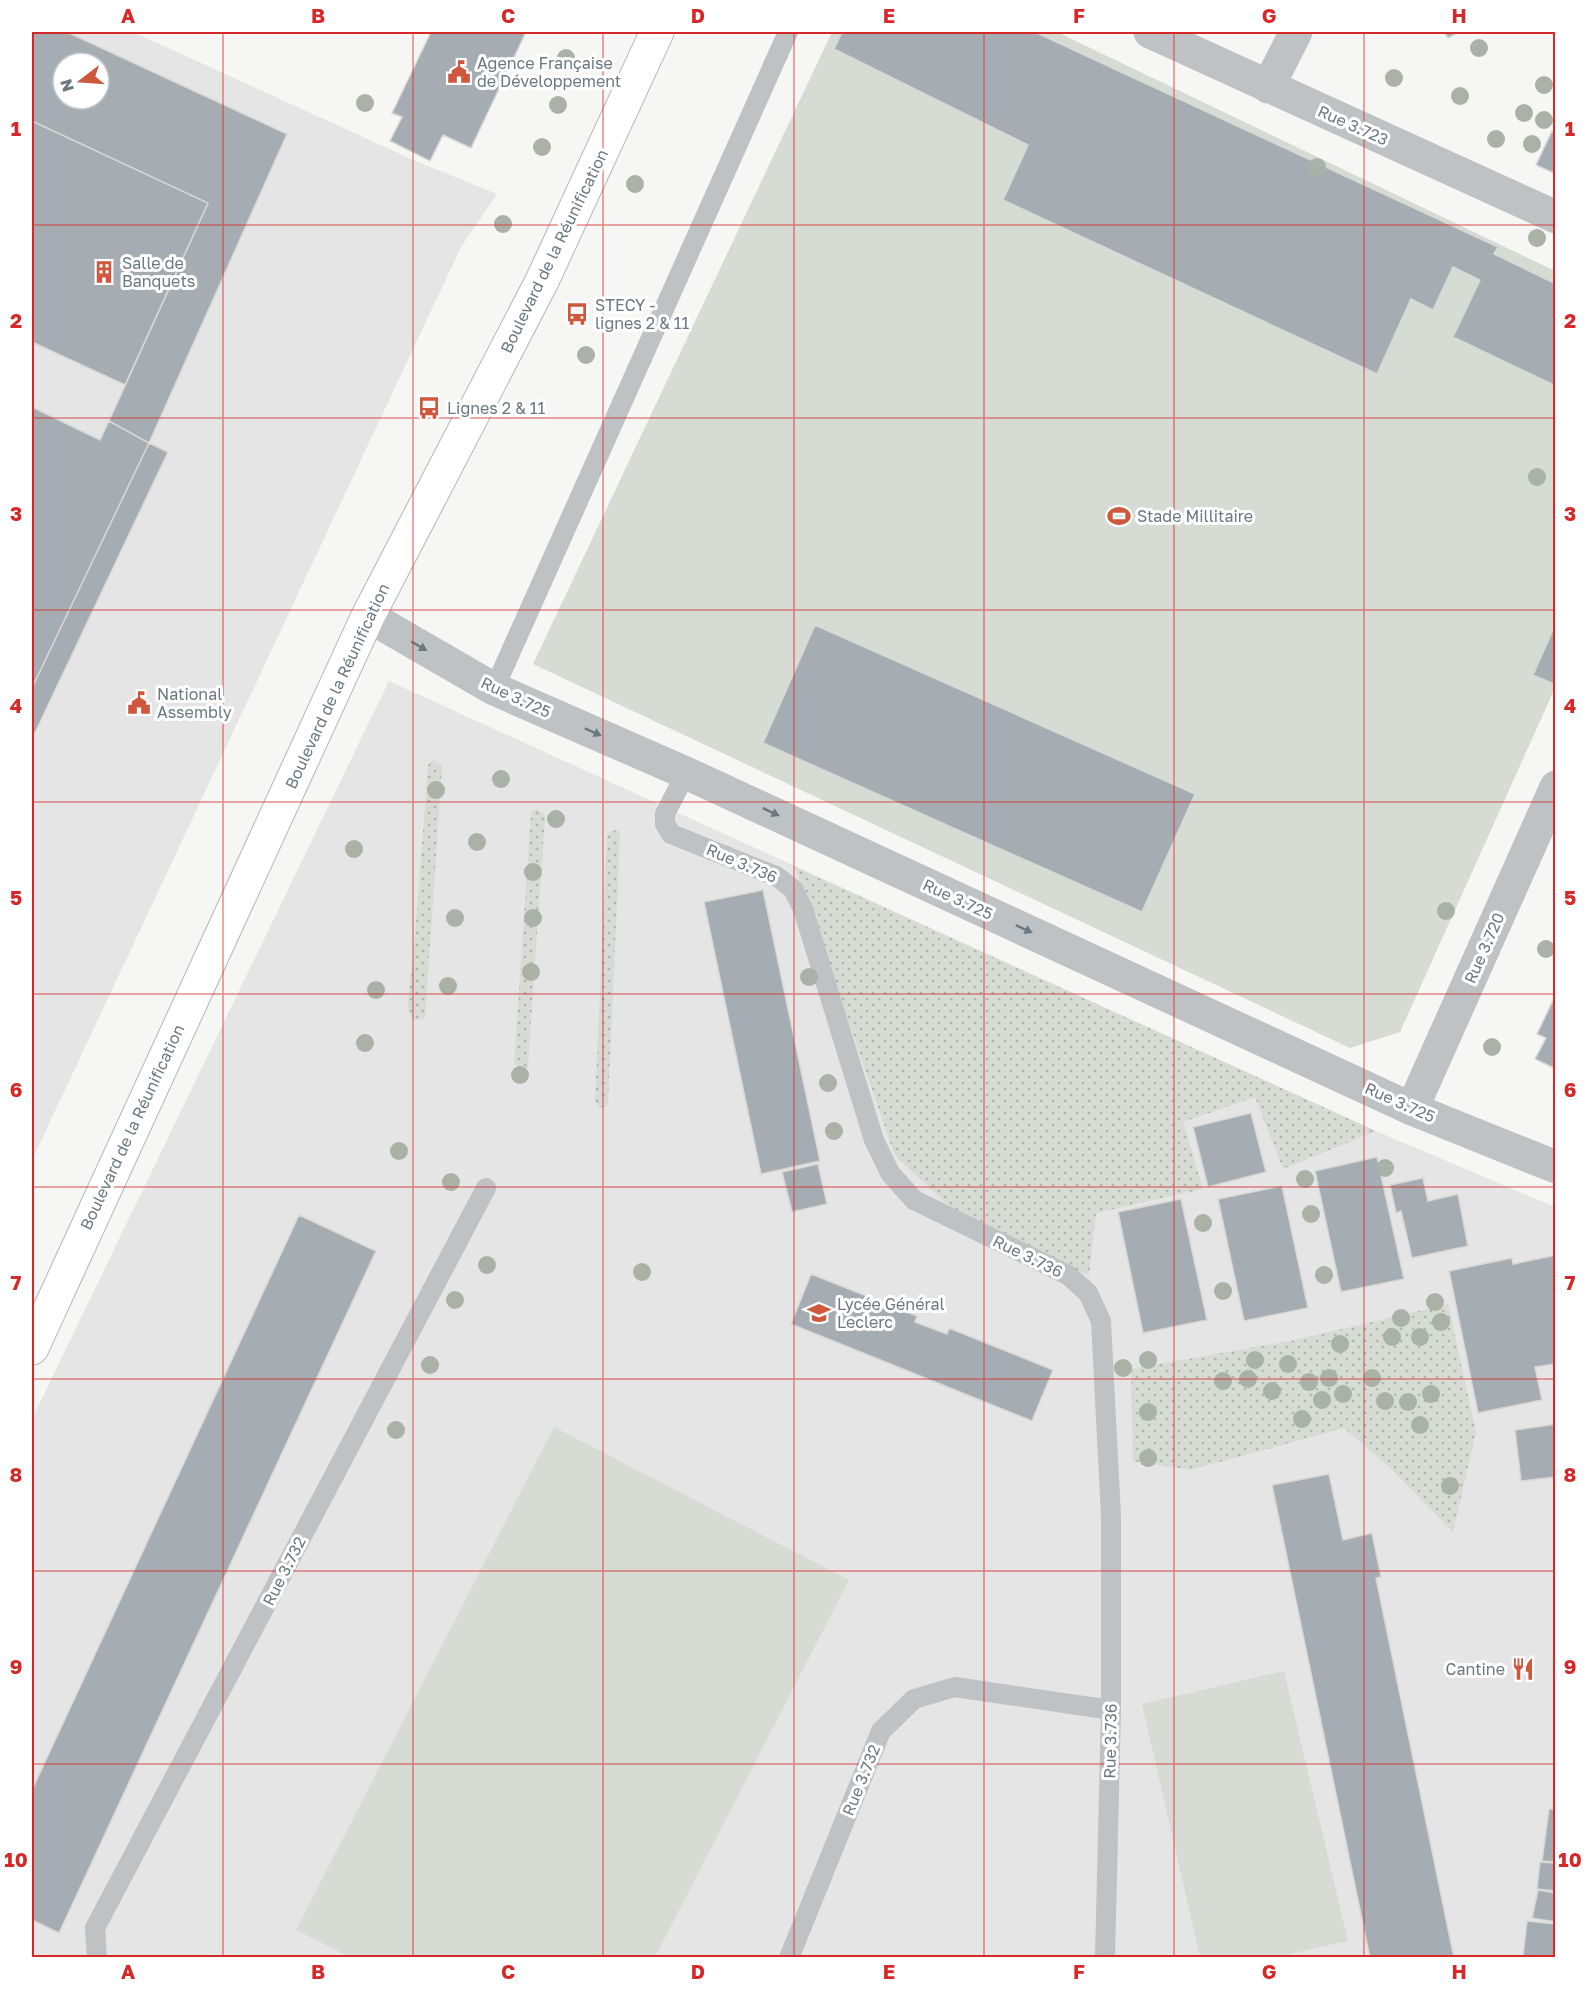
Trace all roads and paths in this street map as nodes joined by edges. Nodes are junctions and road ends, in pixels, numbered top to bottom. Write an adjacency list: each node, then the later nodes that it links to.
1 (657, 32): 7 (main road, Boulevard de la Réunification)
2 (788, 32): 8 (lane)
3 (1150, 32): 5 (street, Rue 3.723)
4 (1296, 32): 5 (street)
5 (1268, 87): 6 (street, Rue 3.723)
6 (1556, 217)
7 (368, 616): 8 (street, Rue 3.725, one-way to 8); 14 (main road, Boulevard de la Réunification)
8 (494, 689): 9 (street, Rue 3.725, one-way to 9)
9 (686, 773): 11 (street, Rue 3.725, one-way to 11); 15 (lane, Rue 3.736)
10 (1556, 787): 11 (street, Rue 3.720)
11 (1412, 1108): 12 (street, Rue 3.725)
12 (1556, 1167)
13 (486, 1188): 16 (lane, Rue 3.732)
14 (32, 1348)
15 (1111, 1710): 17 (lane, Rue 3.732); 18 (lane, Rue 3.736)
16 (97, 1958)
17 (789, 1958)
18 (1105, 1958)

